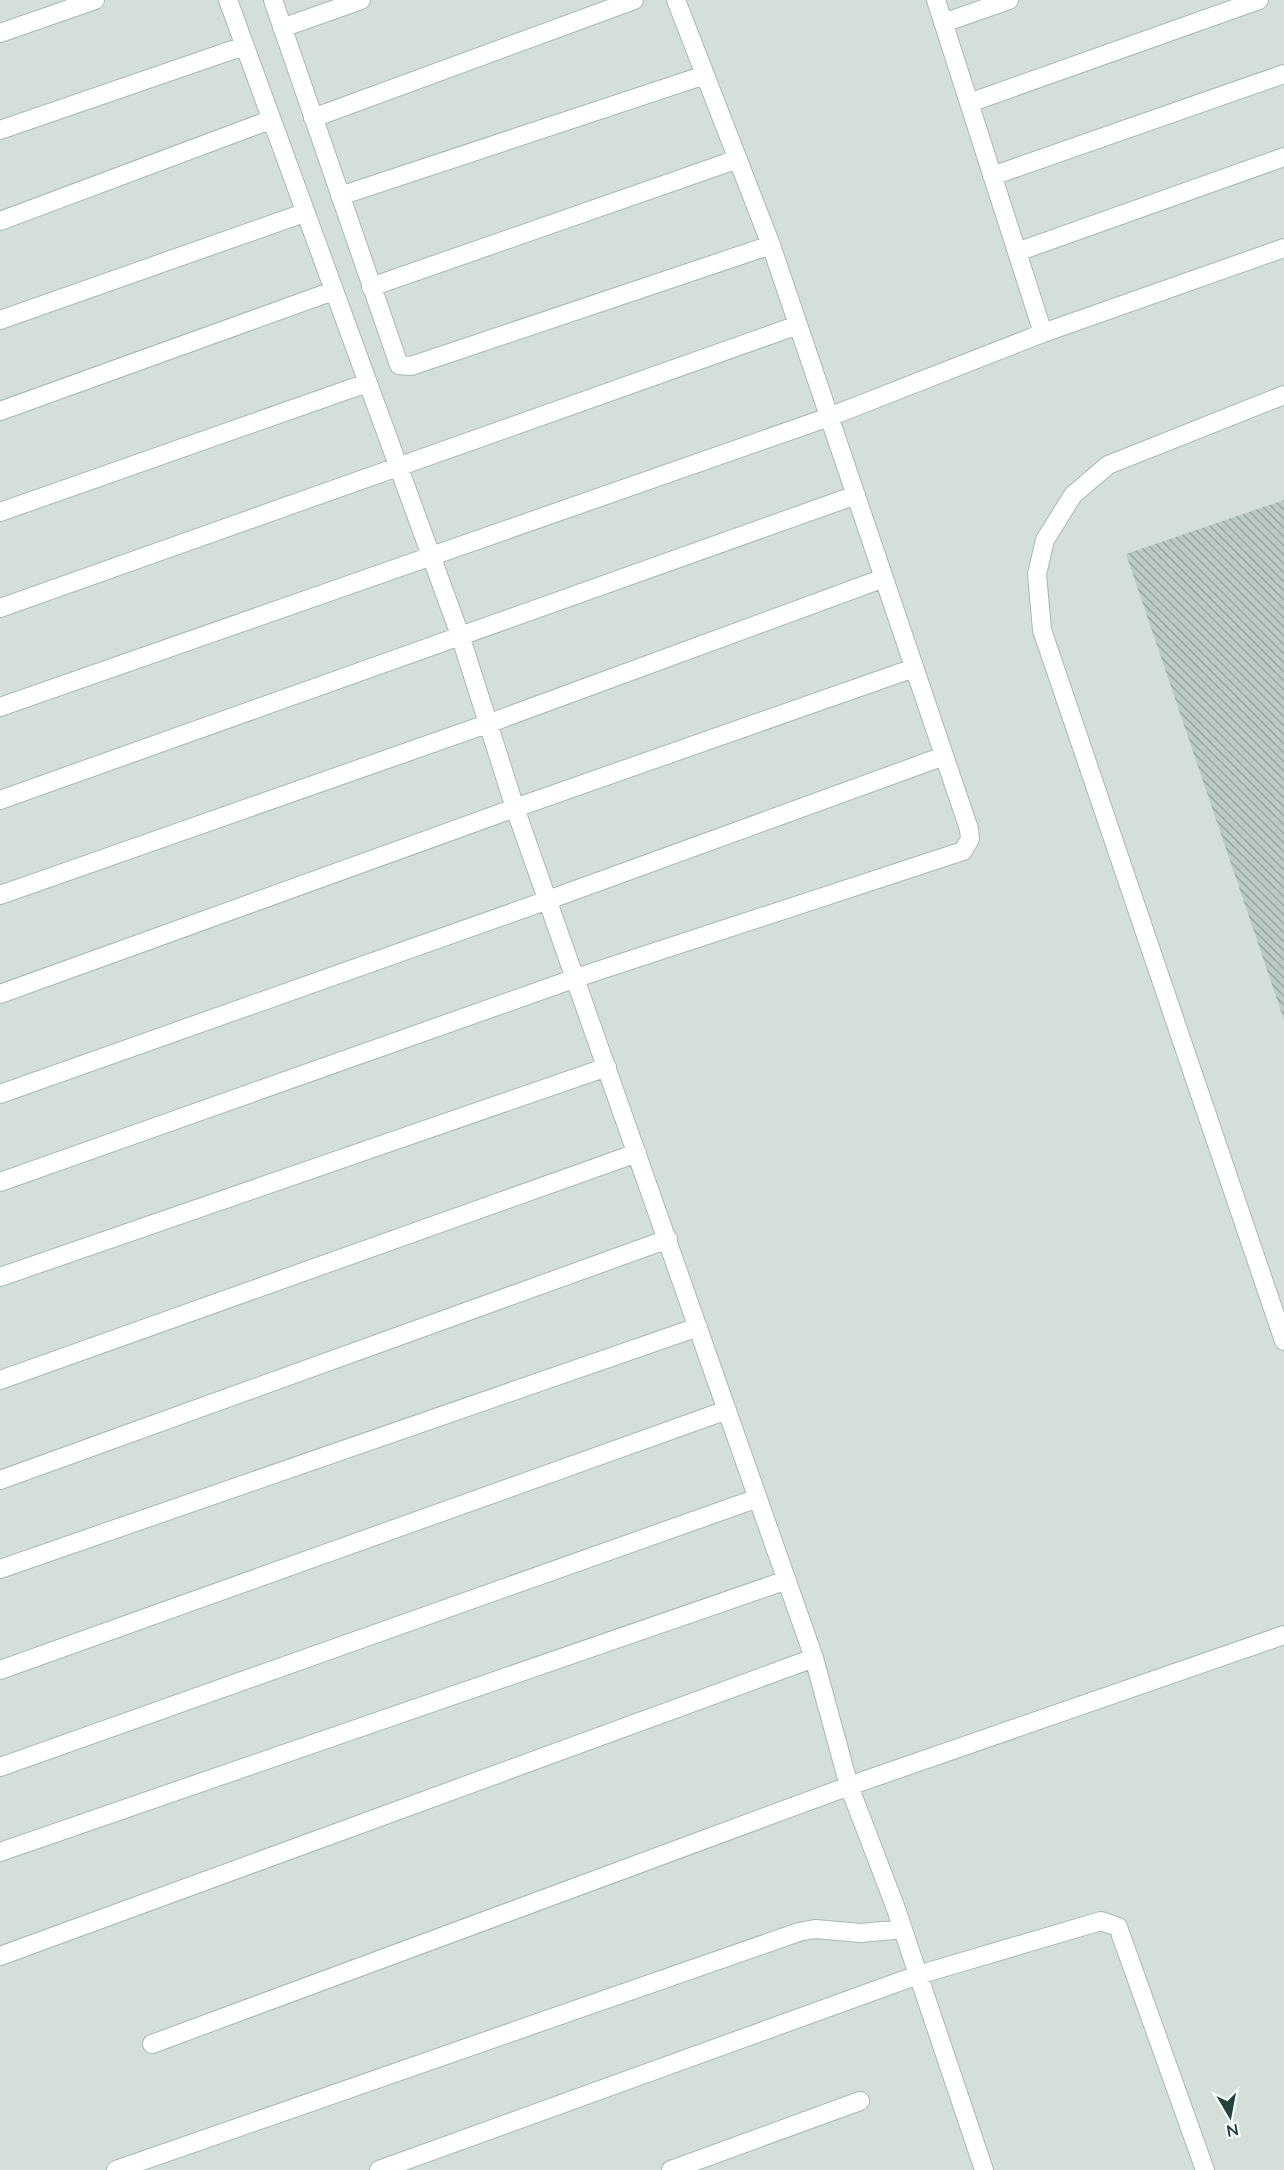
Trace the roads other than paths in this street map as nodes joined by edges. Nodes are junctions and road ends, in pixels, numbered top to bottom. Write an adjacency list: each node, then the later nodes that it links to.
1 (95, 0): 12 (lane)
2 (228, 0): 13 (lane)
3 (273, 0): 11 (lane)
4 (361, 0): 11 (lane)
5 (634, 0): 17 (lane)
6 (676, 0): 15 (lane)
7 (936, 0): 10 (lane)
8 (1009, 0): 10 (lane)
9 (1259, 0): 16 (lane)
10 (944, 23): 16 (lane)
11 (282, 28): 17 (lane)
12 (0, 33)
13 (244, 46): 18 (lane); 19 (lane)
14 (1284, 74): 22 (lane)
15 (705, 75): 21 (lane); 23 (lane)
16 (969, 102): 22 (lane)
17 (313, 118): 23 (lane)
18 (270, 120): 24 (lane); 25 (lane)
19 (0, 130)
20 (1284, 157): 28 (lane)
21 (738, 159): 26 (lane); 29 (lane)
22 (992, 176): 28 (lane)
23 (340, 196): 29 (lane)
24 (304, 213): 30 (lane); 31 (lane)
25 (0, 220)
26 (771, 245): 29 (lane); 32 (lane)
27 (1284, 248): 33 (lane)
28 (1017, 252): 33 (lane)
29 (371, 287)
30 (333, 291): 34 (lane); 36 (lane)
31 (0, 320)
32 (798, 325): 37 (lane); 38 (lane)
33 (1043, 333): 37 (lane)
34 (367, 383): 38 (lane); 40 (lane)
35 (1284, 395): 62 (lane)
36 (0, 411)
37 (829, 417): 39 (lane); 41 (lane)
38 (398, 466): 41 (lane); 43 (lane)
39 (856, 495): 42 (lane); 44 (lane)
40 (0, 512)
41 (430, 556): 44 (lane); 46 (lane)
42 (884, 579): 45 (lane); 47 (lane)
43 (0, 608)
44 (460, 635): 47 (lane); 49 (lane)
45 (914, 668): 48 (lane); 50 (lane)
46 (0, 706)
47 (487, 724): 50 (lane); 51 (lane)
48 (944, 756): 52 (lane); 53 (lane)
49 (0, 800)
50 (515, 808): 52 (lane); 54 (lane)
51 (0, 895)
52 (548, 900): 53 (lane); 56 (lane)
53 (576, 978): 55 (lane); 58 (lane)
54 (0, 994)
55 (607, 1067): 57 (lane); 60 (lane)
56 (0, 1094)
57 (637, 1152): 59 (lane); 63 (lane)
58 (0, 1182)
59 (668, 1239): 61 (lane); 65 (lane)
60 (0, 1277)
61 (698, 1327): 64 (lane); 67 (lane)
62 (1284, 1341)
63 (0, 1380)
64 (728, 1410): 66 (lane); 71 (lane)
65 (0, 1480)
66 (758, 1498): 68 (lane); 72 (lane)
67 (0, 1569)
68 (787, 1580): 70 (lane); 74 (lane)
69 (1284, 1635): 73 (lane)
70 (814, 1658): 73 (lane); 76 (lane)
71 (0, 1670)
72 (0, 1767)
73 (849, 1786): 75 (lane); 78 (lane)
74 (0, 1852)
75 (903, 1929): 77 (lane); 80 (lane)
76 (0, 1956)
77 (918, 1974): 81 (lane); 83 (lane); 84 (lane)
78 (152, 2044)
79 (860, 2101): 82 (lane)
80 (116, 2170)
81 (379, 2170)
82 (671, 2170)
83 (984, 2170)
84 (1205, 2170)

